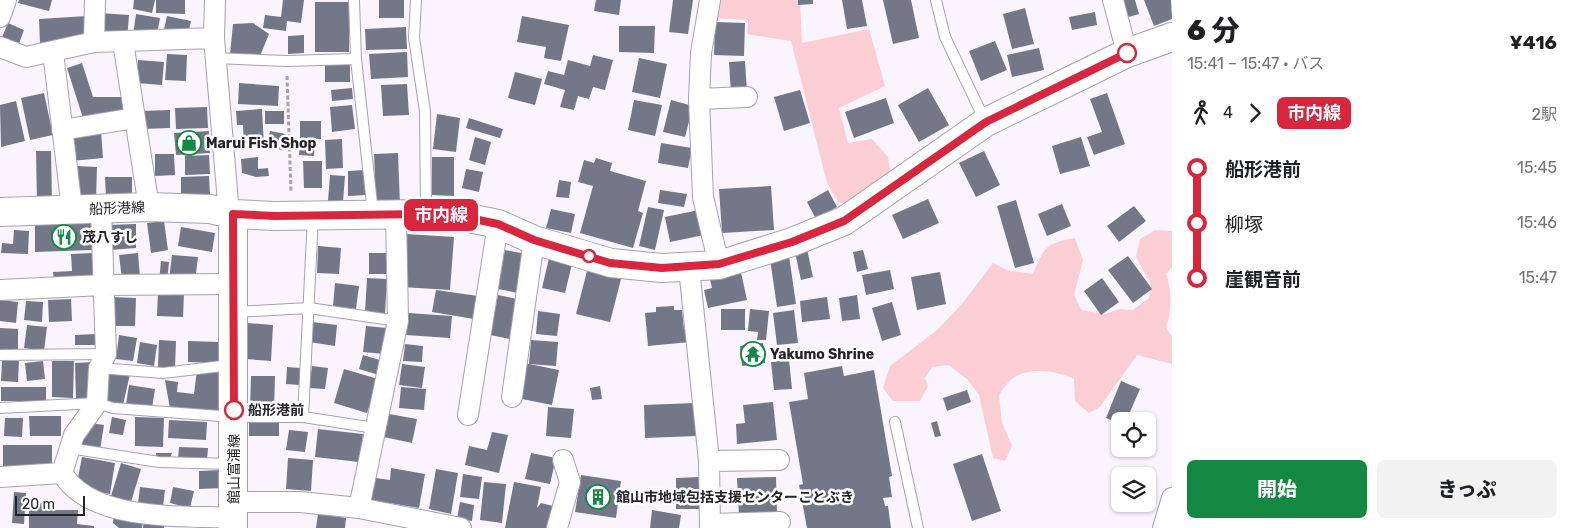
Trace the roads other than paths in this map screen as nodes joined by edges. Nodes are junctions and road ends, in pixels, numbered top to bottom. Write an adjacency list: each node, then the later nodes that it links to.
1 (6, 0): 9 (street)
2 (95, 0): 11 (street)
3 (215, 0): 14 (street)
4 (354, 0): 17 (lane)
5 (416, 0): 30 (lane)
6 (710, 0): 19 (street)
7 (936, 0): 21 (lane)
8 (1113, 0): 16 (street)
9 (0, 18)
10 (1172, 37): 16 (main road)
11 (94, 42): 12 (street); 15 (street)
12 (123, 42): 14 (street); 20 (street)
13 (0, 48): 15 (street)
14 (214, 48): 17 (lane); 27 (street)
15 (53, 52): 22 (street)
16 (1127, 53): 21 (main road)
17 (356, 59): 29 (lane)
18 (747, 97): 19 (street)
19 (698, 99): 33 (street)
20 (135, 118): 22 (street); 23 (street)
21 (986, 122): 33 (main road)
22 (62, 130): 24 (street)
23 (149, 207): 25 (main road, 船形港線); 27 (main road, 船形港線)
24 (72, 209): 25 (main road, 船形港線); 26 (main road, 船形港線)
25 (101, 209): 36 (street)
26 (0, 212)
27 (233, 214): 28 (main road); 35 (main road, 館山富浦線)
28 (303, 214): 29 (main road); 38 (lane)
29 (385, 214): 30 (main road); 40 (street)
30 (426, 214): 31 (main road)
31 (498, 224): 32 (main road); 47 (street)
32 (534, 240): 34 (main road); 44 (street)
33 (719, 264): 34 (main road)
34 (689, 268): 55 (street)
35 (234, 284): 36 (street); 39 (main road, 館山富浦線)
36 (103, 285): 37 (street); 42 (street)
37 (0, 290)
38 (310, 308): 39 (lane); 40 (lane); 49 (lane)
39 (234, 312): 43 (main road, 館山富浦線)
40 (398, 321): 51 (street)
41 (0, 355): 42 (lane)
42 (103, 360): 43 (lane); 45 (street)
43 (234, 365): 48 (main road, 館山富浦線)
44 (512, 397)
45 (97, 402): 46 (lane); 48 (lane); 52 (street)
46 (0, 408)
47 (468, 415)
48 (234, 417): 49 (lane); 56 (main road, 館山富浦線)
49 (303, 417): 51 (lane)
50 (895, 422): 66 (lane)
51 (376, 428): 60 (street)
52 (69, 448): 56 (lane); 57 (street)
53 (564, 460): 65 (street)
54 (779, 460): 55 (street)
55 (709, 461): 63 (street)
56 (235, 464): 61 (main road, 館山富浦線)
57 (62, 473): 58 (street); 61 (street)
58 (0, 477)
59 (1172, 498): 67 (street)
60 (359, 508): 61 (street); 64 (street)
61 (234, 516)
62 (780, 522): 63 (street)
63 (710, 526)
64 (460, 528)
65 (557, 528)
66 (918, 528)
67 (1163, 528)

